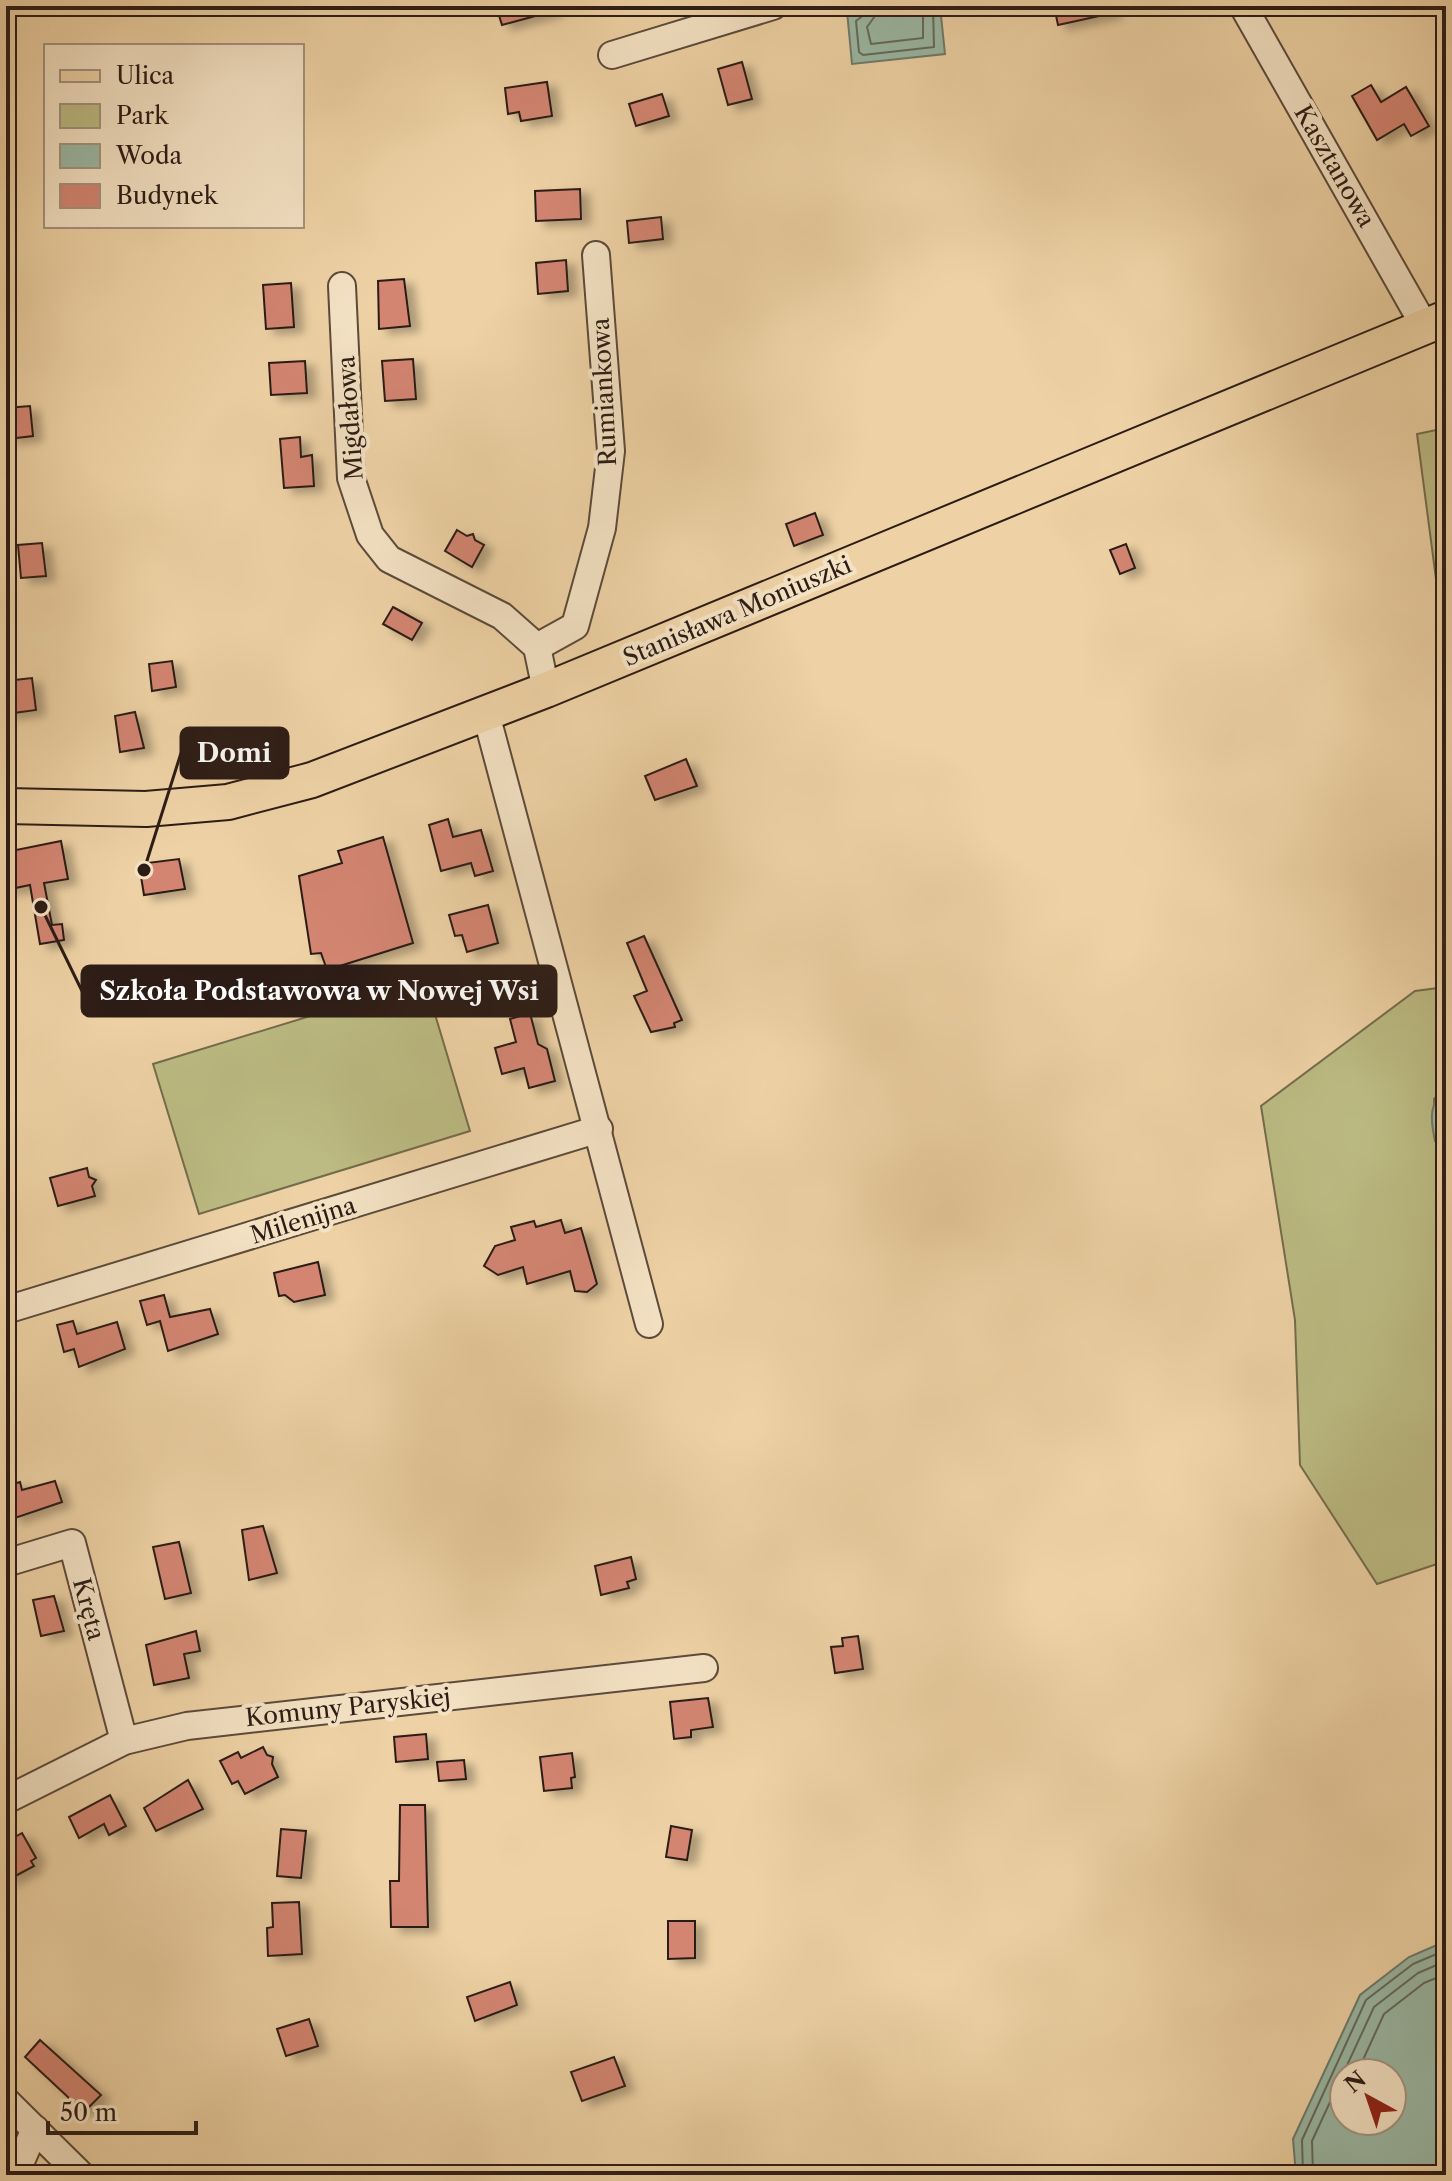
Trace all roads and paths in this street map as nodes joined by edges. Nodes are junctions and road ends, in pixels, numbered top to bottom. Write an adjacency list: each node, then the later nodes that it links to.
1 (773, 6): 3 (street)
2 (1243, 6): 6 (street, Kasztanowa)
3 (612, 55)
4 (596, 255): 7 (street, Rumiankowa)
5 (342, 286): 7 (street, Migdałowa)
6 (1435, 322): 8 (main road, Stanisława Moniuszki)
7 (537, 647): 8 (street)
8 (546, 690): 9 (main road, Stanisława Moniuszki)
9 (486, 714): 10 (main road, Stanisława Moniuszki); 11 (street)
10 (6, 806)
11 (599, 1129): 12 (street, Milenijna); 13 (street)
12 (6, 1310)
13 (649, 1324)
14 (6, 1563): 16 (street, Kręta)
15 (704, 1668): 16 (street, Komuny Paryskiej)
16 (124, 1741): 17 (street, Komuny Paryskiej)
17 (6, 1800)
18 (6, 2101): 19 (street)
19 (35, 2129): 20 (street); 21 (street)
20 (15, 2175)
21 (81, 2175)

